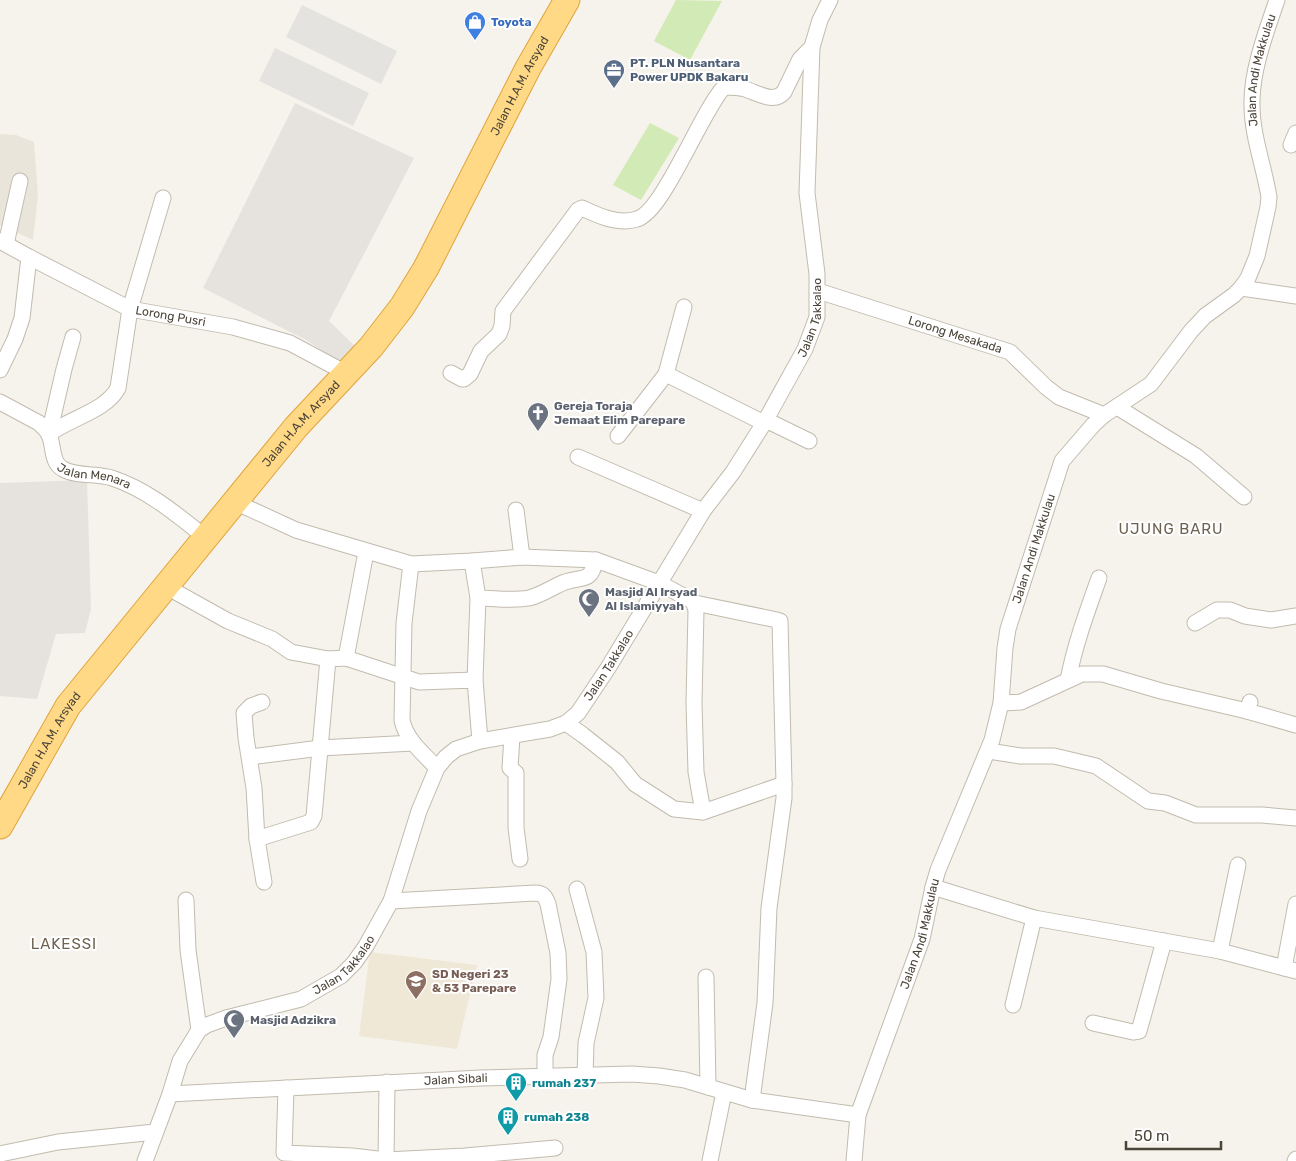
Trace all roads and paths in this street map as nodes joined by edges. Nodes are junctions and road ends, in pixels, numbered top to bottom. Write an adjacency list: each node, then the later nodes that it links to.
1 (567, 0): 16 (highway, Jalan H.A.M. Arsyad)
2 (830, 0): 4 (street, Jalan Takkalao)
3 (1277, 0): 9 (street, Jalan Andi Makkulau)
4 (812, 47): 10 (street, Jalan Takkalao); 17 (street)
5 (20, 181): 7 (street)
6 (163, 198): 13 (street)
7 (3, 242): 8 (street, Lorong Pusri)
8 (29, 257): 13 (street, Lorong Pusri); 15 (street)
9 (1241, 288): 11 (street); 20 (street, Jalan Andi Makkulau)
10 (818, 291): 20 (street, Lorong Mesakada); 21 (street, Jalan Takkalao)
11 (1296, 296)
12 (684, 306): 18 (street)
13 (130, 309): 16 (street, Lorong Pusri); 22 (street)
14 (73, 337): 22 (street)
15 (0, 370)
16 (346, 373): 27 (highway, Jalan H.A.M. Arsyad)
17 (451, 373)
18 (666, 374): 21 (street); 23 (street)
19 (0, 402): 22 (street)
20 (1110, 411): 26 (street, Lorong Mesakada); 49 (street, Jalan Andi Makkulau)
21 (765, 422): 24 (street); 29 (street, Jalan Takkalao)
22 (49, 434): 30 (street, Jalan Menara)
23 (618, 436)
24 (809, 440)
25 (578, 457): 29 (street)
26 (1244, 497)
27 (235, 502): 30 (highway, Jalan H.A.M. Arsyad); 31 (street)
28 (516, 510): 32 (street)
29 (703, 511): 37 (street, Jalan Takkalao)
30 (206, 537): 38 (highway, Jalan H.A.M. Arsyad)
31 (366, 552): 35 (street); 43 (street)
32 (522, 557): 33 (street); 34 (street)
33 (596, 560): 37 (street); 39 (street)
34 (472, 561): 35 (street); 39 (street)
35 (412, 564): 45 (street)
36 (1099, 578): 47 (street)
37 (659, 583): 40 (street); 50 (street, Jalan Takkalao)
38 (165, 586): 44 (street); 62 (highway, Jalan H.A.M. Arsyad)
39 (478, 598): 46 (street)
40 (694, 603): 59 (street); 60 (street)
41 (1296, 616): 42 (street)
42 (1195, 623)
43 (346, 658): 44 (street); 45 (street)
44 (328, 659): 55 (street)
45 (403, 678): 46 (street); 54 (street)
46 (475, 680): 53 (street)
47 (1068, 680): 49 (street); 51 (street)
48 (262, 702): 57 (street)
49 (1001, 702): 56 (street, Jalan Andi Makkulau)
50 (566, 723): 52 (street, Jalan Takkalao); 60 (street)
51 (1296, 726)
52 (512, 736): 53 (street, Jalan Takkalao); 64 (street)
53 (480, 741): 58 (street, Jalan Takkalao)
54 (413, 743): 55 (street); 58 (street)
55 (320, 748): 57 (street); 63 (street)
56 (989, 751): 61 (street); 67 (street, Jalan Andi Makkulau)
57 (250, 756): 63 (street)
58 (437, 768): 70 (street, Jalan Takkalao)
59 (784, 784): 60 (street); 87 (street)
60 (703, 812)
61 (1296, 818)
62 (0, 826)
63 (257, 839): 66 (street)
64 (520, 859)
65 (1238, 865): 74 (street)
66 (264, 882)
67 (932, 888): 72 (street); 88 (street, Jalan Andi Makkulau)
68 (577, 889): 81 (street)
69 (186, 900): 79 (street)
70 (390, 901): 79 (street, Jalan Takkalao); 80 (street)
71 (1296, 904): 75 (street)
72 (1034, 918): 73 (street); 77 (street)
73 (1164, 941): 74 (street); 78 (street)
74 (1220, 951): 75 (street)
75 (1290, 969)
76 (706, 977): 83 (street)
77 (1013, 1005)
78 (1093, 1023)
79 (199, 1030): 86 (street)
80 (544, 1077): 81 (street, Jalan Sibali); 82 (street, Jalan Sibali)
81 (585, 1077): 83 (street, Jalan Sibali)
82 (388, 1082): 84 (street, Jalan Sibali); 93 (street)
83 (708, 1087): 85 (street, Jalan Sibali)
84 (286, 1088): 86 (street, Jalan Sibali); 92 (street)
85 (724, 1092): 87 (street, Jalan Sibali); 95 (street)
86 (170, 1094): 89 (street)
87 (752, 1100): 88 (street, Jalan Sibali)
88 (858, 1115): 96 (street, Jalan Andi Makkulau)
89 (155, 1132): 91 (street); 94 (street)
90 (555, 1148): 93 (street)
91 (0, 1154)
92 (284, 1157): 93 (street)
93 (386, 1160)
94 (145, 1161)
95 (710, 1161)
96 (854, 1161)

